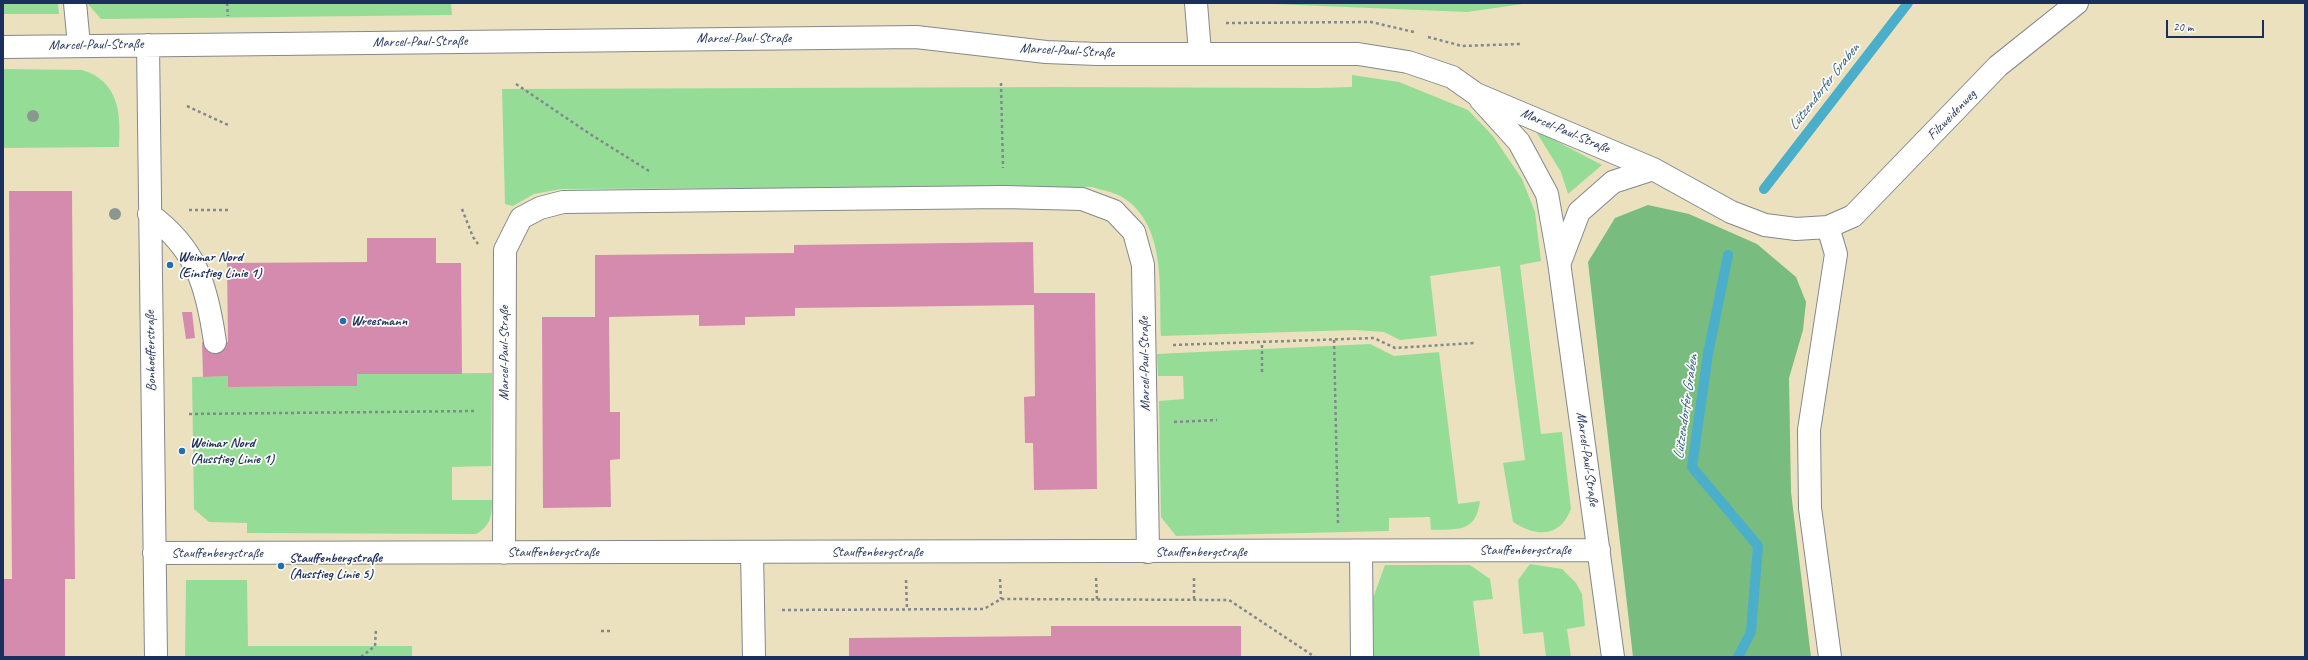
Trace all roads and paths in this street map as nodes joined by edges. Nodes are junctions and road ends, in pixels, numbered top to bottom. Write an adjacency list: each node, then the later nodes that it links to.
1 (75, 3): 4 (street)
2 (1196, 3): 7 (street)
3 (2077, 3): 20 (street, Filzweidenweg)
4 (79, 45): 5 (street, Marcel-Paul-Straße); 6 (street, Marcel-Paul-Straße)
5 (148, 45): 7 (street, Marcel-Paul-Straße); 19 (street, Bonhoefferstraße)
6 (3, 47)
7 (1200, 53): 10 (street, Marcel-Paul-Straße)
8 (1001, 83): 15 (path)
9 (516, 84): 14 (path)
10 (1476, 94): 13 (street, Marcel-Paul-Straße); 22 (street, Marcel-Paul-Straße)
11 (187, 106): 12 (path)
12 (228, 124)
13 (1653, 169): 20 (street, Marcel-Paul-Straße); 22 (street, Marcel-Paul-Straße)
14 (650, 172)
15 (1004, 197): 21 (street, Marcel-Paul-Straße); 27 (street, Marcel-Paul-Straße)
16 (462, 209): 21 (path)
17 (186, 210): 18 (path)
18 (229, 210)
19 (149, 214): 24 (street); 38 (street, Bonhoefferstraße)
20 (1828, 228): 58 (street)
21 (505, 250): 29 (street, Marcel-Paul-Straße)
22 (1559, 262): 33 (street, Marcel-Paul-Straße)
23 (1334, 340): 25 (path); 26 (path); 34 (path)
24 (215, 342)
25 (1262, 342): 27 (path); 28 (path)
26 (1474, 343)
27 (1145, 346): 32 (street, Marcel-Paul-Straße)
28 (1262, 372)
29 (504, 398): 30 (path); 39 (street, Marcel-Paul-Straße)
30 (189, 414)
31 (1217, 420): 32 (path)
32 (1146, 423): 37 (street, Marcel-Paul-Straße)
33 (1600, 550): 35 (street, Stauffenbergstraße); 57 (street, Marcel-Paul-Straße)
34 (1339, 551): 35 (street, Stauffenbergstraße); 37 (street, Stauffenbergstraße)
35 (1361, 551): 56 (street)
36 (752, 552): 37 (street, Stauffenbergstraße); 39 (street, Stauffenbergstraße); 47 (street)
37 (1148, 552)
38 (154, 553): 39 (street, Stauffenbergstraße); 52 (street, Bonhoefferstraße)
39 (504, 553)
40 (1000, 574): 44 (path)
41 (1194, 575): 46 (path)
42 (1096, 576): 45 (path)
43 (906, 588): 48 (path)
44 (1001, 599): 45 (path); 48 (path)
45 (1097, 599): 46 (path)
46 (1194, 600): 55 (path)
47 (753, 610): 48 (path); 54 (street)
48 (907, 610)
49 (376, 629): 53 (path)
50 (601, 631): 51 (path)
51 (613, 631)
52 (156, 657)
53 (361, 657)
54 (754, 657)
55 (1315, 657)
56 (1362, 657)
57 (1613, 657)
58 (1830, 657)

